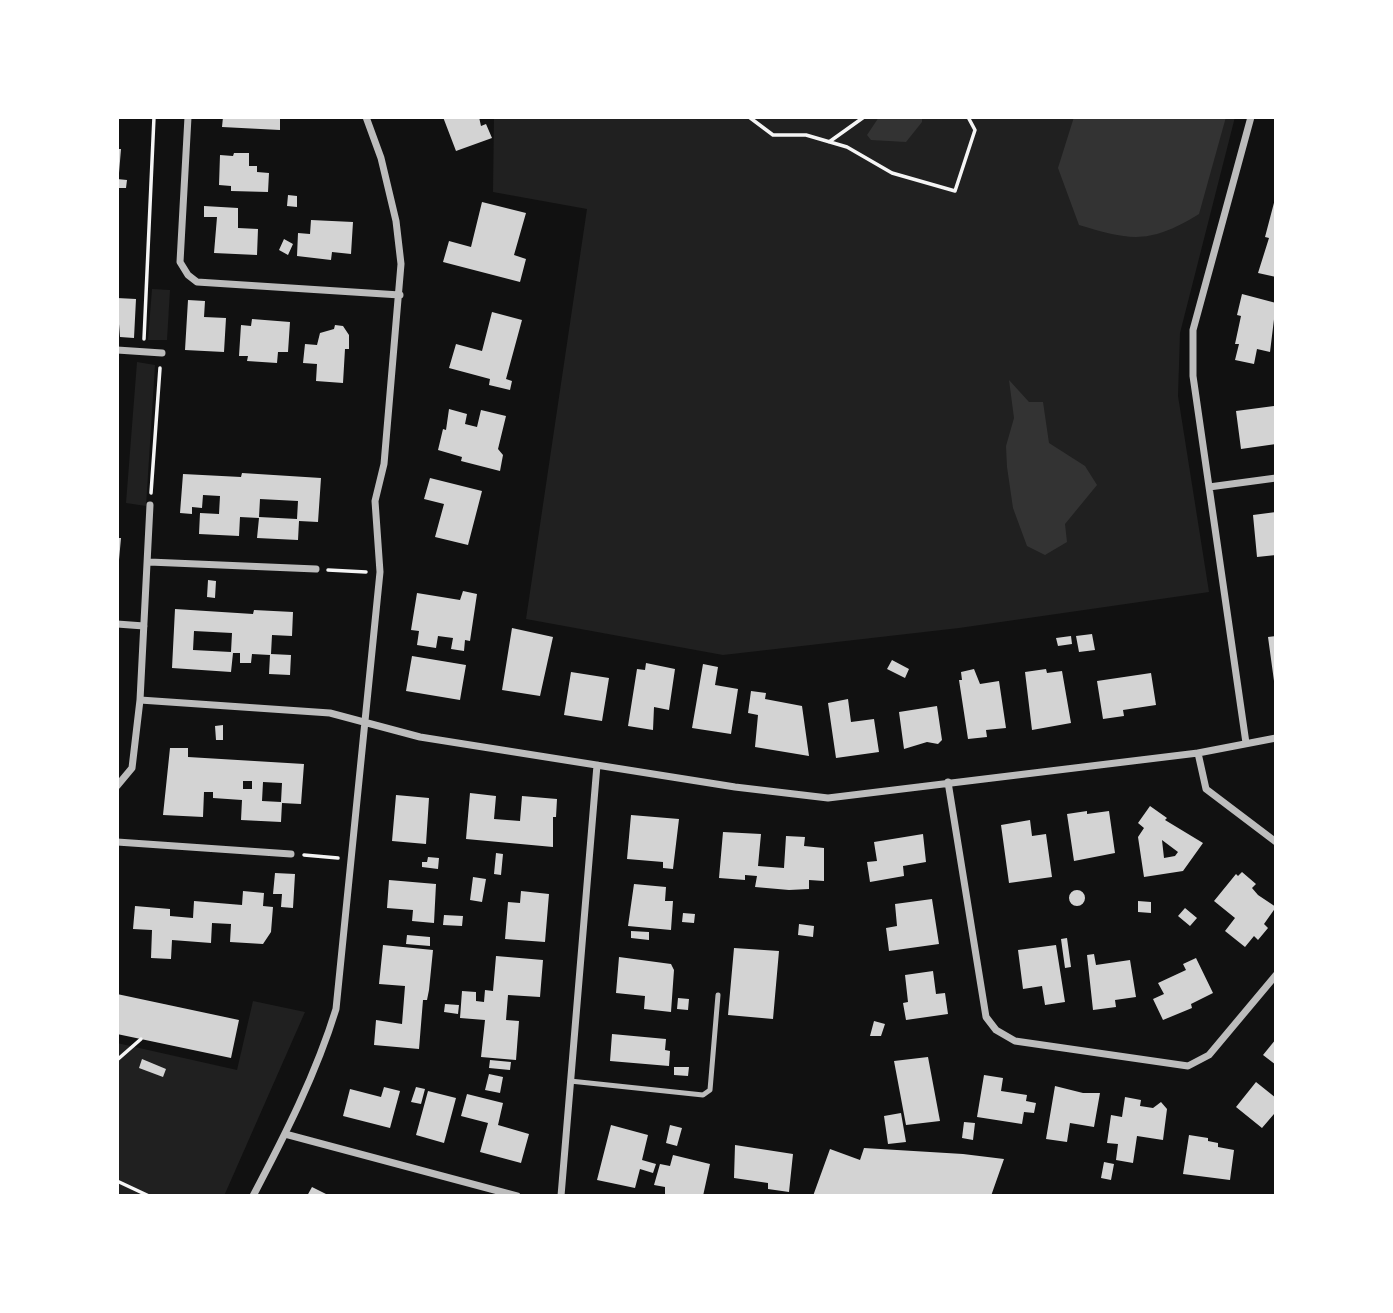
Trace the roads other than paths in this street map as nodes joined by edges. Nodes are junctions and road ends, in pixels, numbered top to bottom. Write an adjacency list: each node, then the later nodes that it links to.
1 (188, 117): 4 (street)
2 (366, 117): 4 (street)
3 (1251, 117): 8 (street)
4 (400, 295): 15 (street)
5 (117, 350): 6 (street)
6 (162, 353)
7 (1276, 478): 8 (street)
8 (1209, 487): 17 (street)
9 (150, 505): 10 (street)
10 (149, 562): 11 (street); 13 (street)
11 (316, 569)
12 (117, 624): 13 (street)
13 (144, 626): 14 (street)
14 (140, 700): 15 (street); 21 (street)
15 (367, 723): 19 (street); 28 (street)
16 (1276, 738): 17 (street)
17 (1246, 743): 18 (street)
18 (1198, 753): 20 (street); 23 (street)
19 (597, 765): 20 (street); 27 (street)
20 (948, 782): 25 (street)
21 (117, 786)
22 (117, 842): 24 (street)
23 (1276, 842)
24 (291, 854)
25 (1276, 975)
26 (719, 995): 27 (lane)
27 (570, 1081): 31 (street)
28 (285, 1135): 29 (street); 30 (street)
29 (253, 1196)
30 (517, 1196)
31 (561, 1196)

